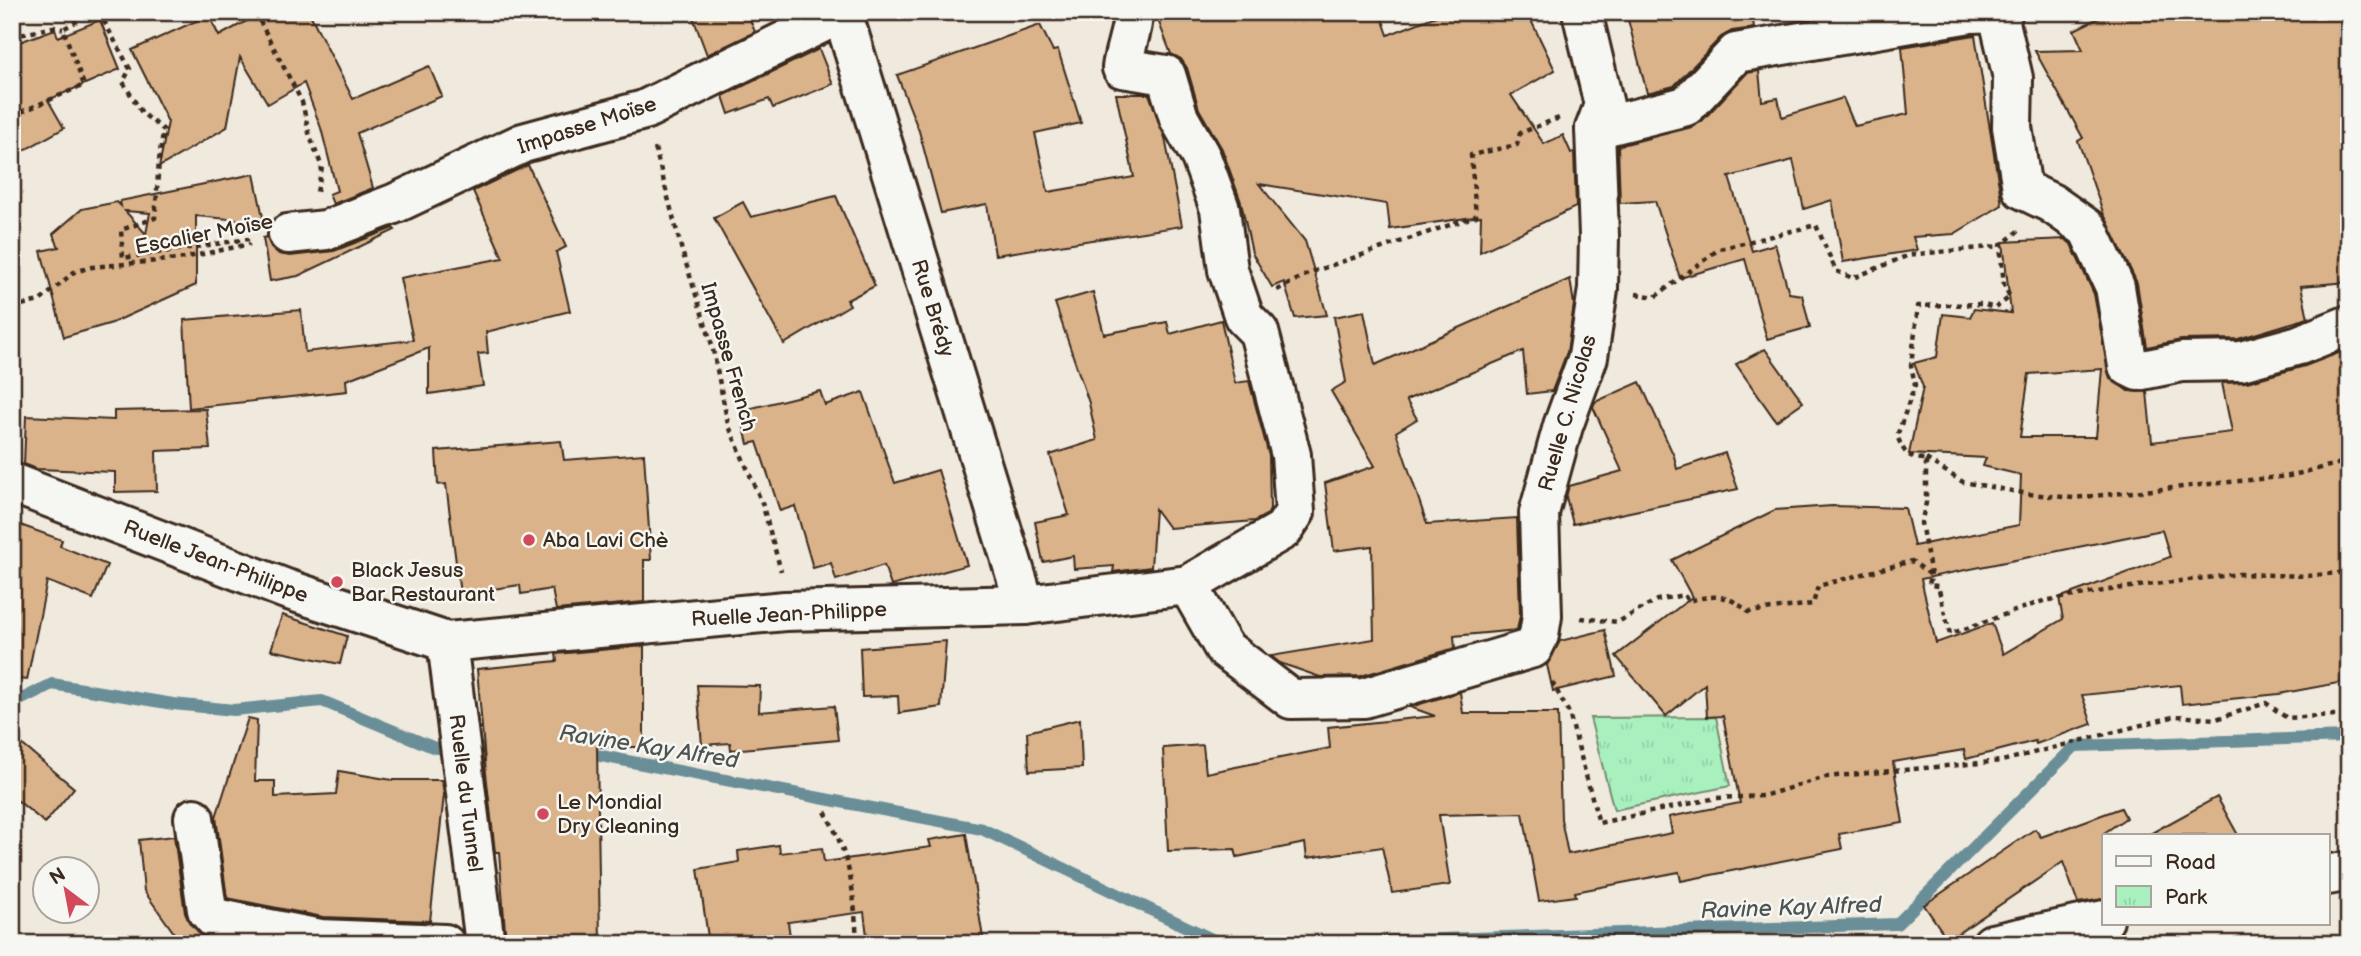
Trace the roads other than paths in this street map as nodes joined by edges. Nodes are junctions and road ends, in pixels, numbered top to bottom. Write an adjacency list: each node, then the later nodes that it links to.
1 (1133, 12): 9 (street)
2 (1582, 12): 5 (street, Ruelle C. Nicolas)
3 (842, 13): 6 (street, Impasse Moïse); 10 (street, Rue Brédy)
4 (2001, 13): 5 (street); 7 (street)
5 (1600, 117): 9 (street, Ruelle C. Nicolas)
6 (288, 234)
7 (2349, 325)
8 (12, 483): 11 (street, Ruelle Jean-Philippe)
9 (1188, 585): 10 (street, Ruelle Jean-Philippe)
10 (1025, 605): 11 (street, Ruelle Jean-Philippe)
11 (447, 642): 18 (street, Ruelle du Tunnel)
12 (194, 818): 17 (street)
13 (2349, 871): 14 (street)
14 (2330, 875)
15 (2102, 921): 16 (street)
16 (2058, 937): 19 (street)
17 (446, 944)
18 (485, 944)
19 (1992, 944)

